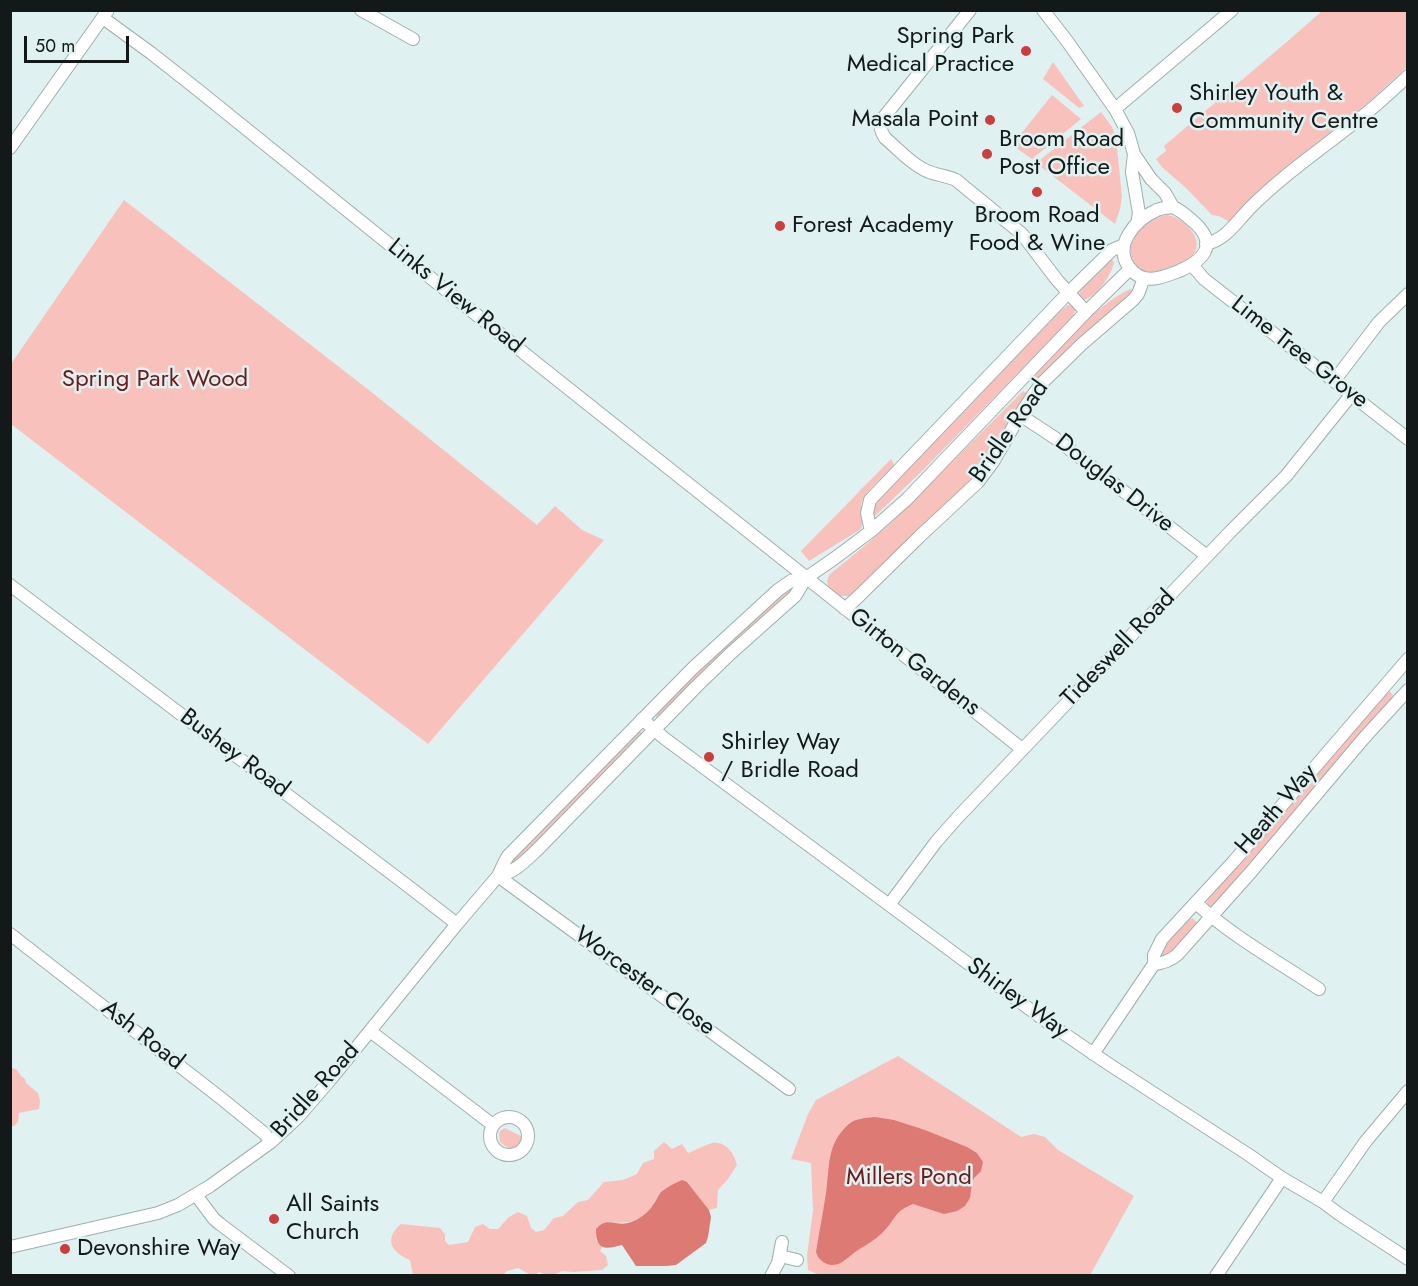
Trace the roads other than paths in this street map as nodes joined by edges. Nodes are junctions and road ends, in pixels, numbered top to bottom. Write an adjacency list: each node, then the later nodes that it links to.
1 (362, 10): 6 (street)
2 (970, 10): 18 (street)
3 (1043, 10): 8 (street)
4 (1232, 10): 8 (street)
5 (106, 14): 9 (street); 27 (street, Links View Road)
6 (413, 39)
7 (1407, 76): 13 (street)
8 (1115, 109): 10 (street)
9 (10, 148)
10 (1134, 154): 11 (street); 12 (street)
11 (1173, 207): 12 (street, Bridle Road); 13 (street)
12 (1137, 224): 14 (street, Bridle Road)
13 (1206, 244): 15 (street)
14 (1124, 245): 16 (street); 18 (street, Bridle Road)
15 (1192, 265): 17 (street); 21 (street, Lime Tree Grove)
16 (1130, 269): 17 (street); 20 (street, Bridle Road)
17 (1144, 278): 23 (street, Bridle Road)
18 (1068, 293): 20 (street); 25 (street, Bridle Road)
19 (1407, 294): 21 (street)
20 (1086, 312): 25 (street, Bridle Road)
21 (1334, 381): 22 (street, Lime Tree Grove)
22 (1351, 394): 24 (street, Lime Tree Grove); 26 (street, Tideswell Road)
23 (1020, 415): 26 (street, Douglas Drive); 29 (street, Bridle Road)
24 (1407, 439)
25 (871, 531): 27 (street, Bridle Road)
26 (1207, 556): 35 (street, Tideswell Road)
27 (806, 578): 29 (street, Girton Gardens); 33 (street, Bridle Road); 34 (street, Bridle Road)
28 (10, 585): 42 (street, Bushey Road)
29 (845, 609): 35 (street, Girton Gardens)
30 (1407, 658): 31 (street, Heath Way)
31 (1389, 680): 32 (street); 39 (street, Heath Way)
32 (1406, 692): 41 (street, Heath Way)
33 (642, 719): 34 (street, Shirley Way); 36 (street, Bridle Road)
34 (654, 730): 37 (street, Bridle Road); 40 (street, Shirley Way)
35 (1022, 749): 40 (street, Tideswell Road)
36 (581, 782): 37 (street); 38 (street, Bridle Road)
37 (593, 794): 38 (street, Bridle Road)
38 (498, 876): 42 (street, Bridle Road); 48 (street, Worcester Close)
39 (1196, 903): 41 (street); 44 (street, Heath Way)
40 (889, 905): 47 (street, Shirley Way)
41 (1211, 916): 44 (street, Heath Way); 45 (street)
42 (457, 924): 46 (street, Bridle Road)
43 (10, 934): 51 (street, Ash Road)
44 (1154, 964): 47 (street, Heath Way)
45 (1319, 989)
46 (370, 1031): 50 (street); 51 (street, Bridle Road)
47 (1093, 1053): 52 (street, Shirley Way)
48 (789, 1089)
49 (1407, 1091): 54 (street)
50 (493, 1125)
51 (271, 1142): 53 (street, Bridle Road)
52 (1282, 1178): 54 (street, Shirley Way); 62 (street)
53 (196, 1195): 56 (street, Bridle Road); 60 (street)
54 (1323, 1202): 58 (street, Shirley Way)
55 (782, 1242): 57 (street)
56 (10, 1247)
57 (780, 1256): 59 (street); 61 (street)
58 (1407, 1259)
59 (797, 1260)
60 (289, 1275)
61 (771, 1275)
62 (1216, 1275)

